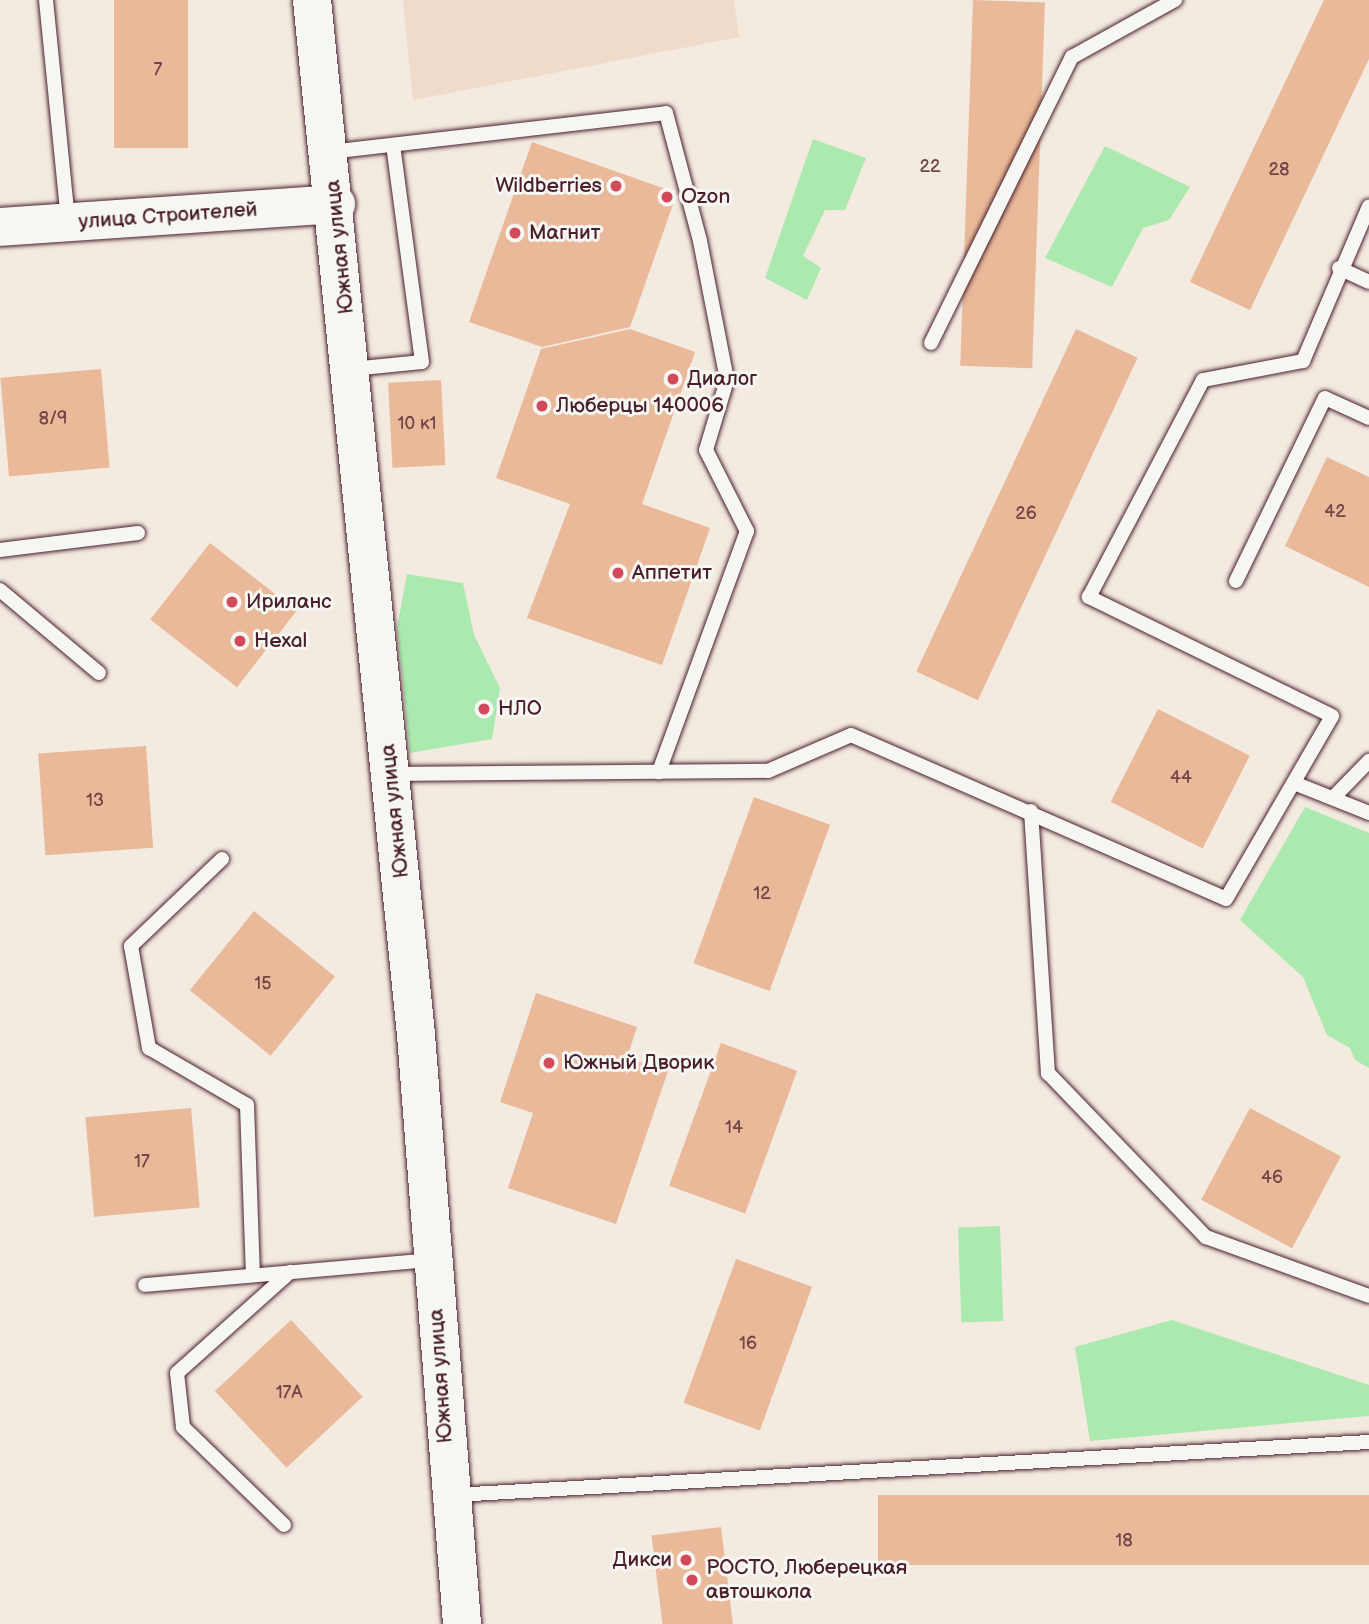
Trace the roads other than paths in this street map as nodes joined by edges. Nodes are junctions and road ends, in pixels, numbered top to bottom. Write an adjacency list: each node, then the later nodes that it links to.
1 (46, 0): 8 (lane)
2 (312, 0): 5 (street, Южная улица)
3 (1175, 0): 12 (lane)
4 (393, 145): 5 (lane); 13 (lane); 21 (lane)
5 (330, 152): 6 (street, Южная улица)
6 (335, 204): 8 (street, улица Строителей); 13 (street, Южная улица)
7 (1369, 206): 10 (lane)
8 (68, 223): 9 (street, улица Строителей)
9 (0, 227)
10 (1339, 268): 11 (lane); 23 (lane)
11 (1369, 282)
12 (931, 343)
13 (352, 369): 22 (street, Южная улица)
14 (1369, 418): 17 (lane)
15 (138, 533): 16 (lane)
16 (0, 550)
17 (1236, 581)
18 (0, 590): 19 (lane)
19 (99, 673)
20 (1369, 761): 24 (lane)
21 (659, 772): 22 (lane); 25 (lane)
22 (391, 774): 28 (street, Южная улица)
23 (1293, 783): 24 (lane); 25 (lane)
24 (1333, 798): 26 (lane)
25 (1031, 811): 32 (lane)
26 (1369, 813)
27 (222, 859): 30 (lane)
28 (432, 1260): 29 (lane); 34 (street, Южная улица)
29 (290, 1272): 30 (lane); 35 (lane)
30 (253, 1275): 31 (lane)
31 (145, 1285)
32 (1369, 1296)
33 (1369, 1442): 34 (lane)
34 (450, 1495): 36 (street, Южная улица)
35 (284, 1525)
36 (463, 1624)

